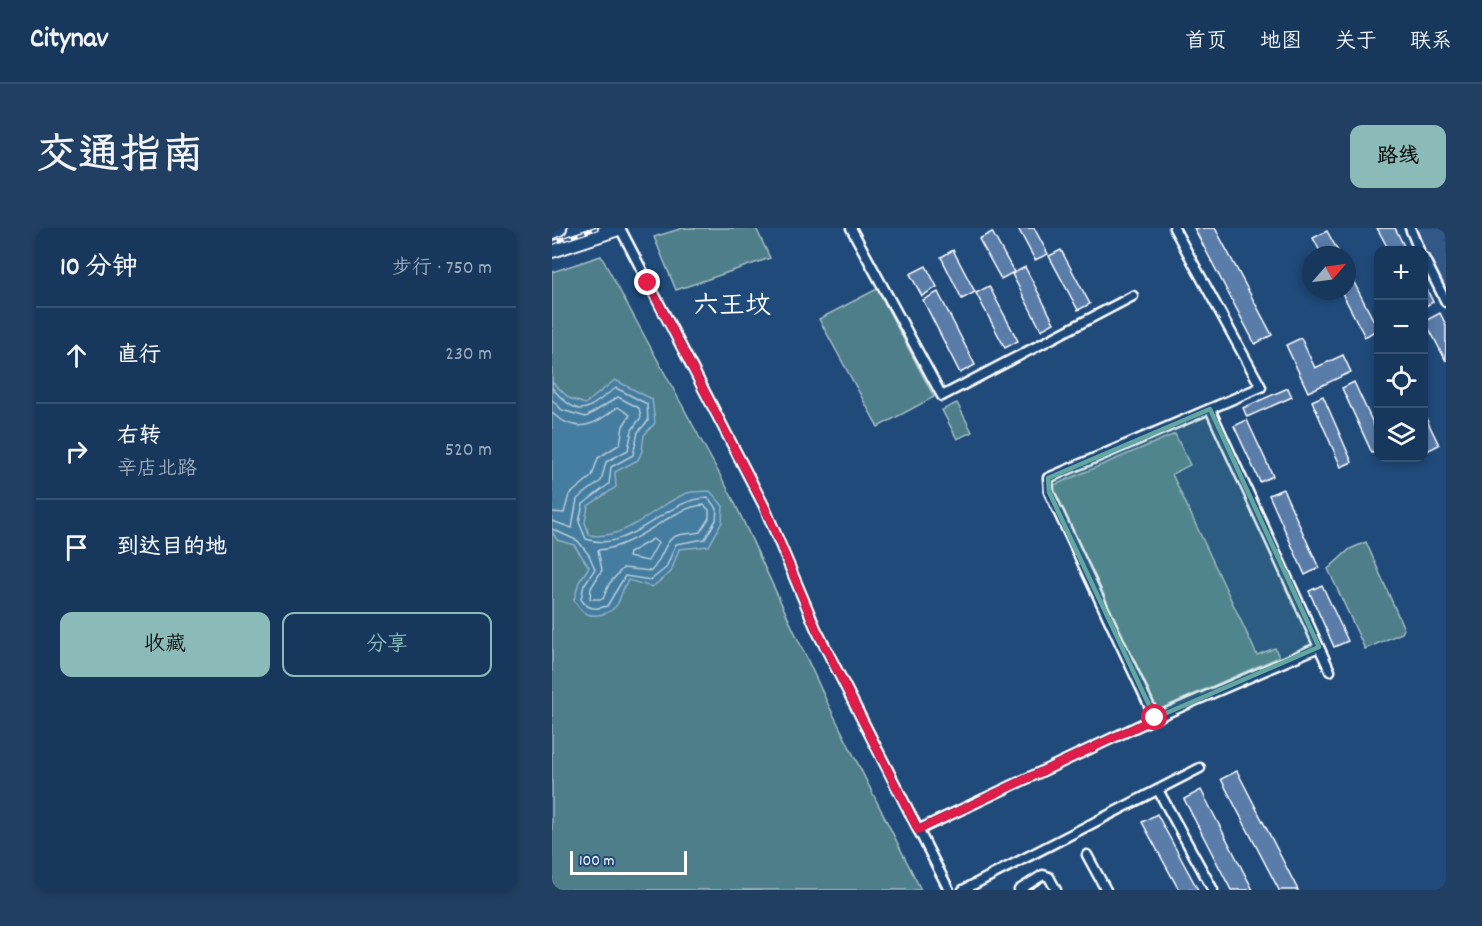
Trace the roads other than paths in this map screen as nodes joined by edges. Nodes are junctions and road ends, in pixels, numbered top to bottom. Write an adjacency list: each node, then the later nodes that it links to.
1 (560, 228): 6 (main road)
2 (619, 228): 8 (main road); 18 (street)
3 (851, 228): 10 (street)
4 (1174, 228): 12 (street)
5 (1410, 228): 7 (street)
6 (552, 231)
7 (1417, 246)
8 (552, 250)
9 (1428, 266): 11 (street)
10 (1132, 296)
11 (1446, 302)
12 (1210, 409): 13 (street); 15 (street)
13 (1318, 647): 14 (street); 15 (street)
14 (1330, 671)
15 (1155, 718): 18 (street)
16 (1200, 768): 17 (street)
17 (1158, 789): 21 (street); 25 (street)
18 (918, 830): 20 (street)
19 (1087, 855): 24 (street)
20 (949, 890)
21 (963, 890)
22 (1019, 890): 23 (street)
23 (1056, 890)
24 (1106, 890)
25 (1213, 890)

